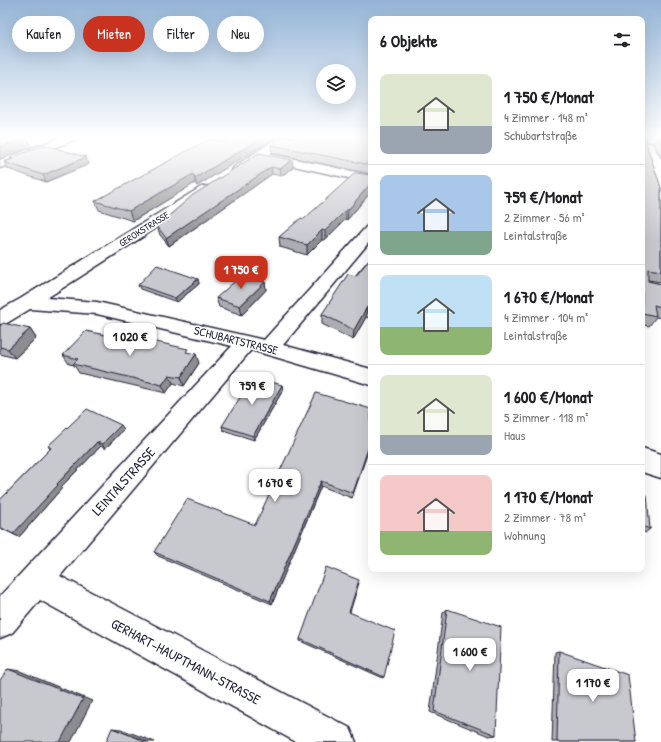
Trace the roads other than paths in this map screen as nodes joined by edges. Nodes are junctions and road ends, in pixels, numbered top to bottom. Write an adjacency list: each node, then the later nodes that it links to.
1 (236, 172): 5 (street, GEROKSTRASSE)
2 (335, 172): 3 (street)
3 (368, 178)
4 (368, 233): 7 (street, LEINTALSTRASSE)
5 (27, 303): 6 (street, GEROKSTRASSE); 7 (street, SCHUBARTSTRASSE)
6 (2, 314)
7 (258, 345): 8 (street, SCHUBARTSTRASSE); 11 (street, LEINTALSTRASSE)
8 (368, 375)
9 (645, 461): 10 (street)
10 (661, 466)
11 (35, 580): 12 (street, LEINTALSTRASSE); 13 (street, GERHART-HAUPTMANN-STRASSE)
12 (0, 621)
13 (336, 742)

